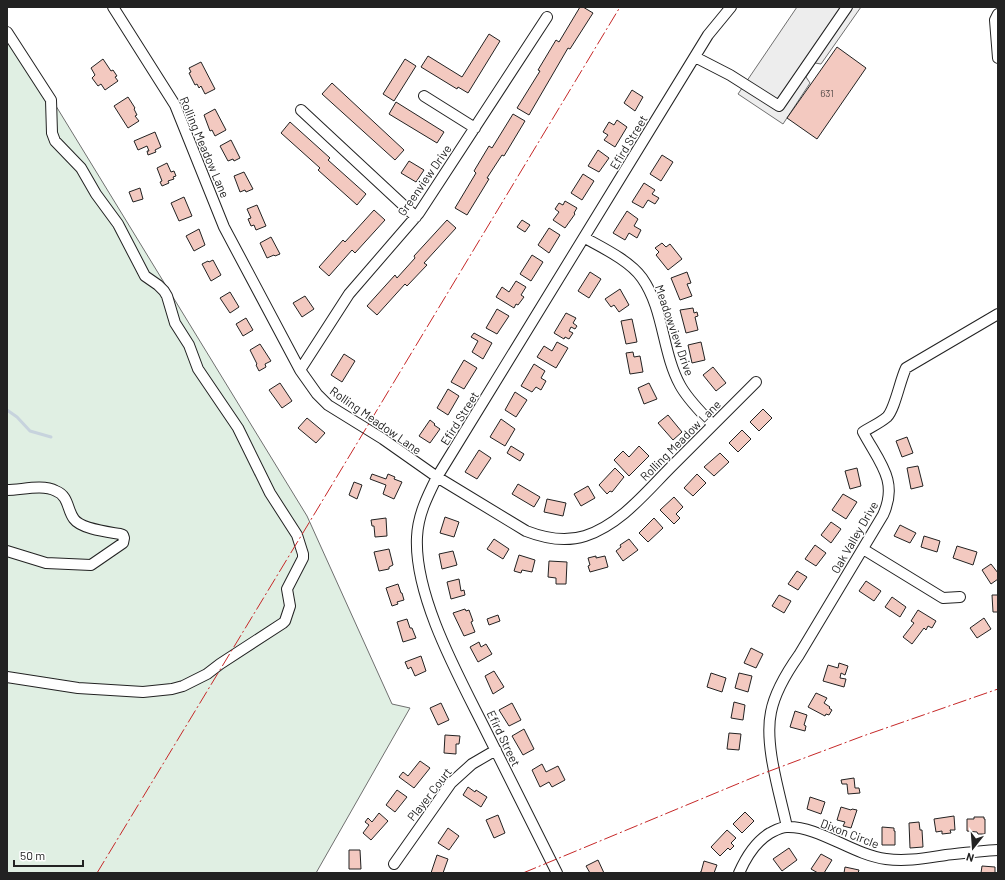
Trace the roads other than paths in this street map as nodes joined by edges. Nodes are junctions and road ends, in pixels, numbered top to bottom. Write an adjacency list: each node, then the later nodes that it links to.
1 (113, 7): 15 (street, Rolling Meadow Lane)
2 (730, 7): 7 (street, Efird Street)
3 (847, 7): 7 (street)
4 (998, 14): 8 (street)
5 (547, 17): 11 (street, Greenview Drive)
6 (7, 32): 23 (street)
7 (695, 57): 13 (street, Efird Street)
8 (998, 58)
9 (424, 96): 11 (street)
10 (301, 110): 12 (street)
11 (475, 128): 12 (street, Greenview Drive)
12 (416, 217): 15 (street, Greenview Drive)
13 (585, 238): 17 (street, Meadowview Drive); 18 (street, Efird Street)
14 (998, 314): 20 (street, Oak Valley Drive)
15 (300, 370): 18 (street, Rolling Meadow Lane)
16 (756, 382): 17 (street, Rolling Meadow Lane)
17 (713, 425): 18 (street, Rolling Meadow Lane)
18 (437, 477): 24 (street, Efird Street)
19 (7, 490): 21 (street)
20 (863, 549): 22 (street); 25 (street, Oak Valley Drive)
21 (7, 551)
22 (960, 597)
23 (7, 677)
24 (496, 750): 27 (street, Player Court); 28 (street, Efird Street)
25 (787, 827): 26 (street, Dixon Circle); 29 (street)
26 (998, 850)
27 (394, 864)
28 (557, 873)
29 (738, 873)

